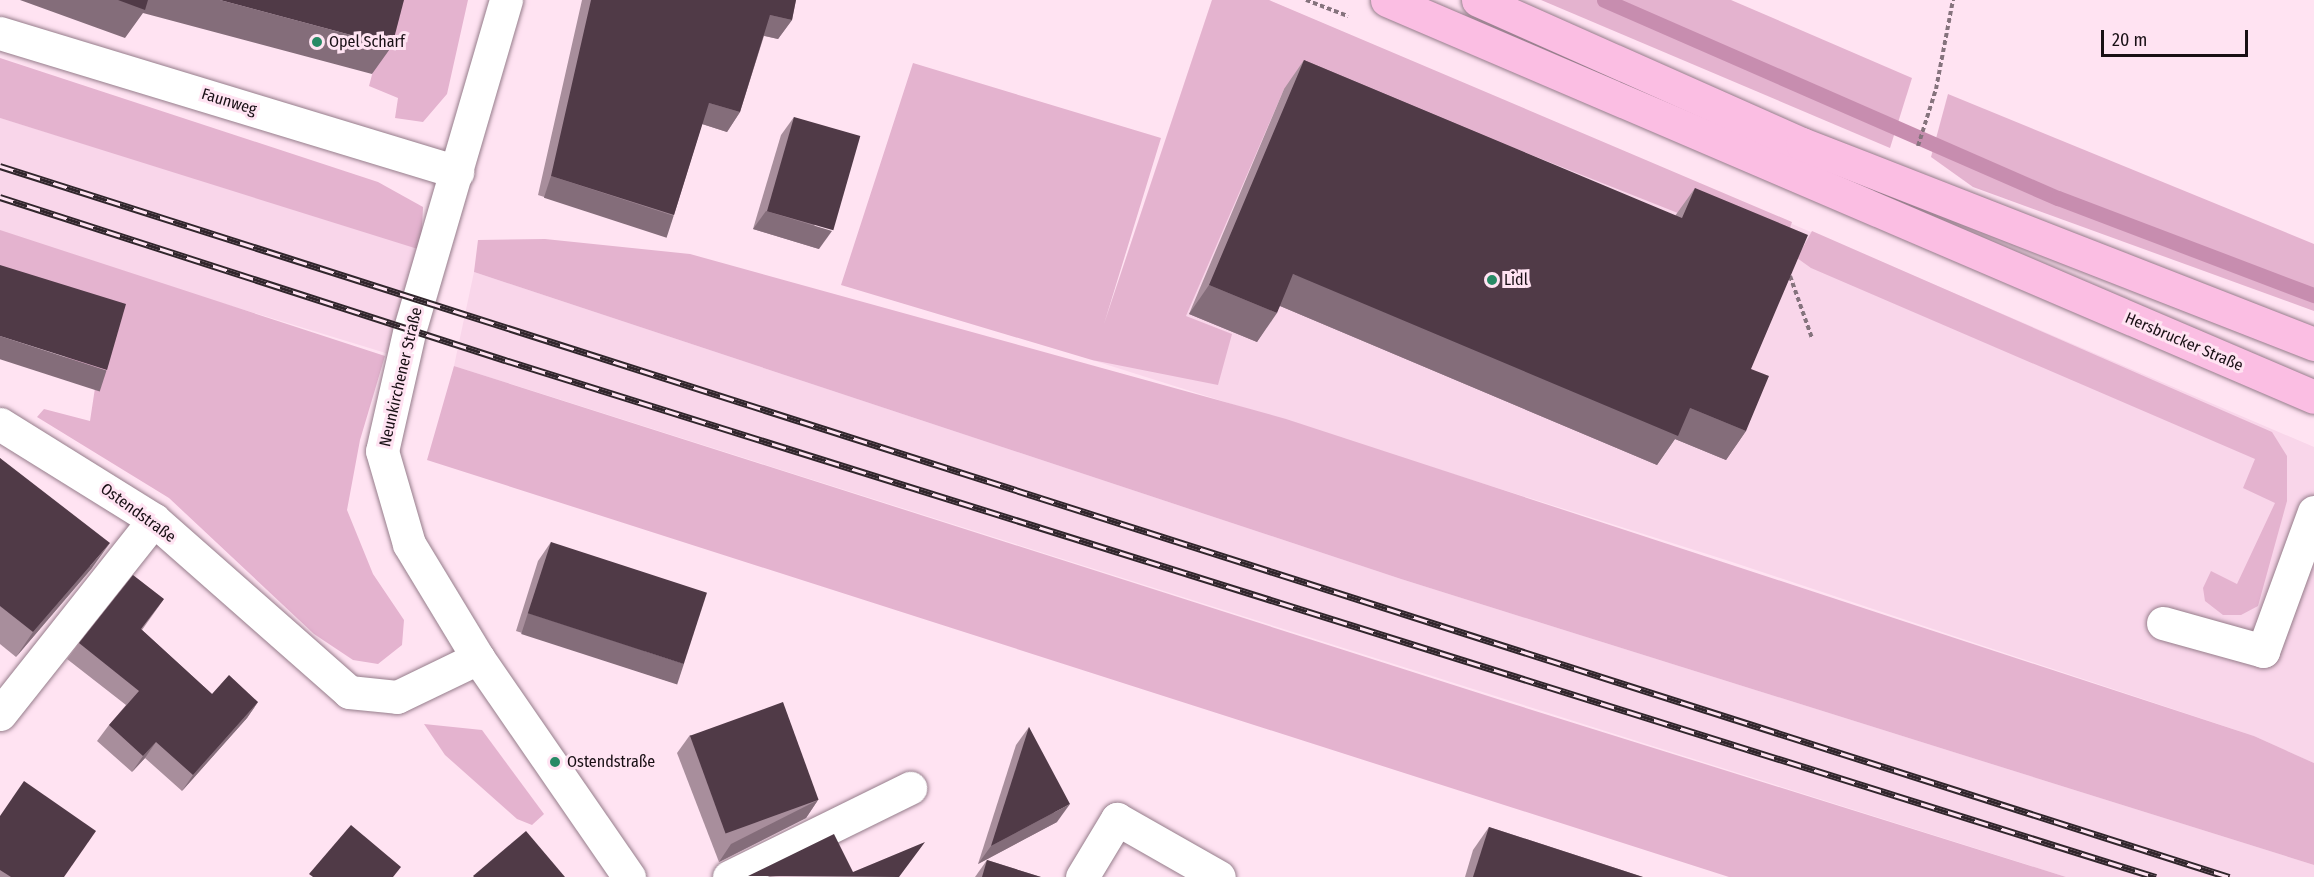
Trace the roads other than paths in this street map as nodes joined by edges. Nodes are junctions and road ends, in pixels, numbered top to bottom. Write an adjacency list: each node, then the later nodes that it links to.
1 (506, 0): 5 (street, Neunkirchener Straße)
2 (1387, 0): 7 (main road, Hersbrucker Straße)
3 (1478, 0): 6 (main road)
4 (0, 33): 5 (street, Faunweg)
5 (457, 172): 12 (street, Neunkirchener Straße)
6 (2314, 344)
7 (2314, 397)
8 (0, 424): 10 (street, Ostendstraße)
9 (2314, 512): 11 (street)
10 (154, 520): 12 (street, Ostendstraße); 13 (street)
11 (2163, 622)
12 (478, 658): 15 (street, Neunkirchener Straße)
13 (0, 714)
14 (910, 788): 16 (street)
15 (629, 877)
16 (729, 877)
17 (1082, 877): 18 (street)
18 (1219, 877)

